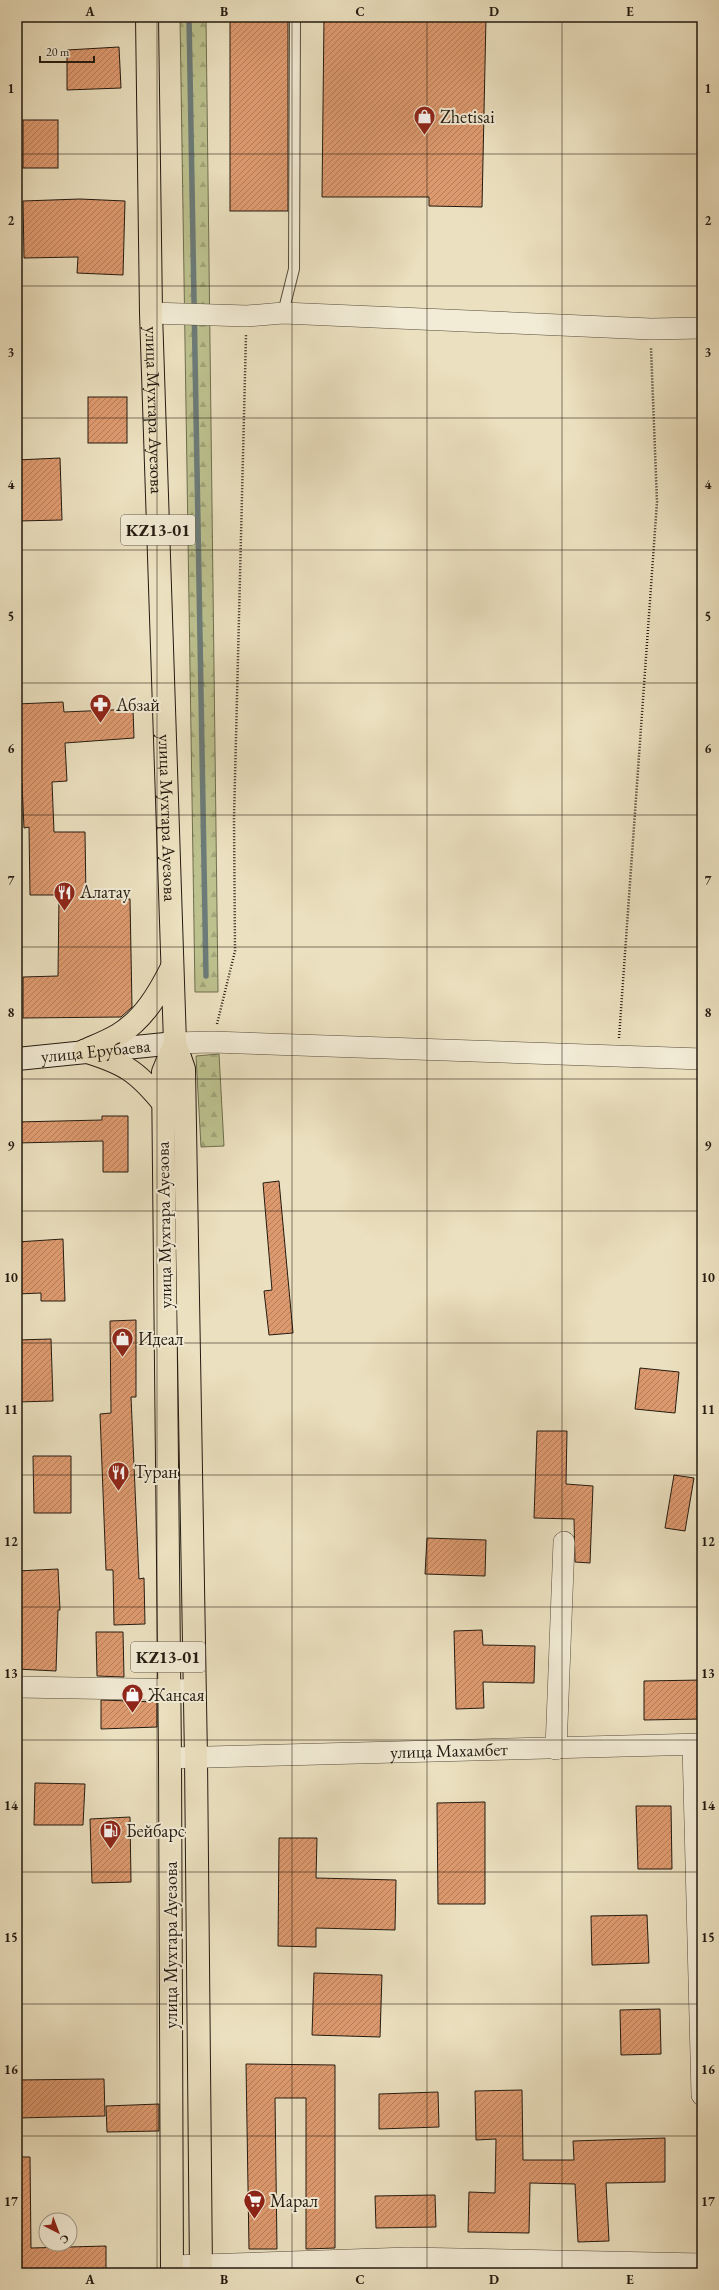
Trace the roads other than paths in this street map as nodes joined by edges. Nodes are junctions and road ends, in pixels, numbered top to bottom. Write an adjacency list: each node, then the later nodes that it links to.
1 (148, 17): 3 (main road, улица Мухтара Ауезова / KZ13-01)
2 (295, 17): 4 (lane)
3 (151, 313): 4 (street); 6 (main road, улица Мухтара Ауезова / KZ13-01)
4 (283, 313): 5 (street)
5 (702, 328)
6 (173, 964): 7 (main road, улица Мухтара Ауезова / KZ13-01); 8 (main road)
7 (175, 1043): 8 (street, улица Ерубаева); 10 (street); 11 (main road, улица Мухтара Ауезова / KZ13-01); 15 (main road, улица Мухтара Ауезова / KZ13-01)
8 (84, 1051): 9 (street, улица Ерубаева); 11 (main road)
9 (17, 1059)
10 (702, 1059)
11 (163, 1104): 14 (main road, улица Мухтара Ауезова / KZ13-01)
12 (564, 1542): 17 (street)
13 (17, 1687): 14 (street)
14 (168, 1689): 15 (street); 18 (main road, улица Мухтара Ауезова / KZ13-01)
15 (194, 1690): 19 (main road, улица Мухтара Ауезова / KZ13-01)
16 (698, 1744): 17 (street, улица Махамбет); 20 (street)
17 (556, 1749): 19 (street, улица Махамбет)
18 (170, 1758): 19 (street, улица Махамбет); 23 (main road, улица Мухтара Ауезова / KZ13-01)
19 (196, 1758): 24 (main road, улица Мухтара Ауезова / KZ13-01)
20 (702, 2095)
21 (702, 2264): 22 (street)
22 (408, 2265): 24 (street)
23 (172, 2269): 24 (street)
24 (201, 2269)

